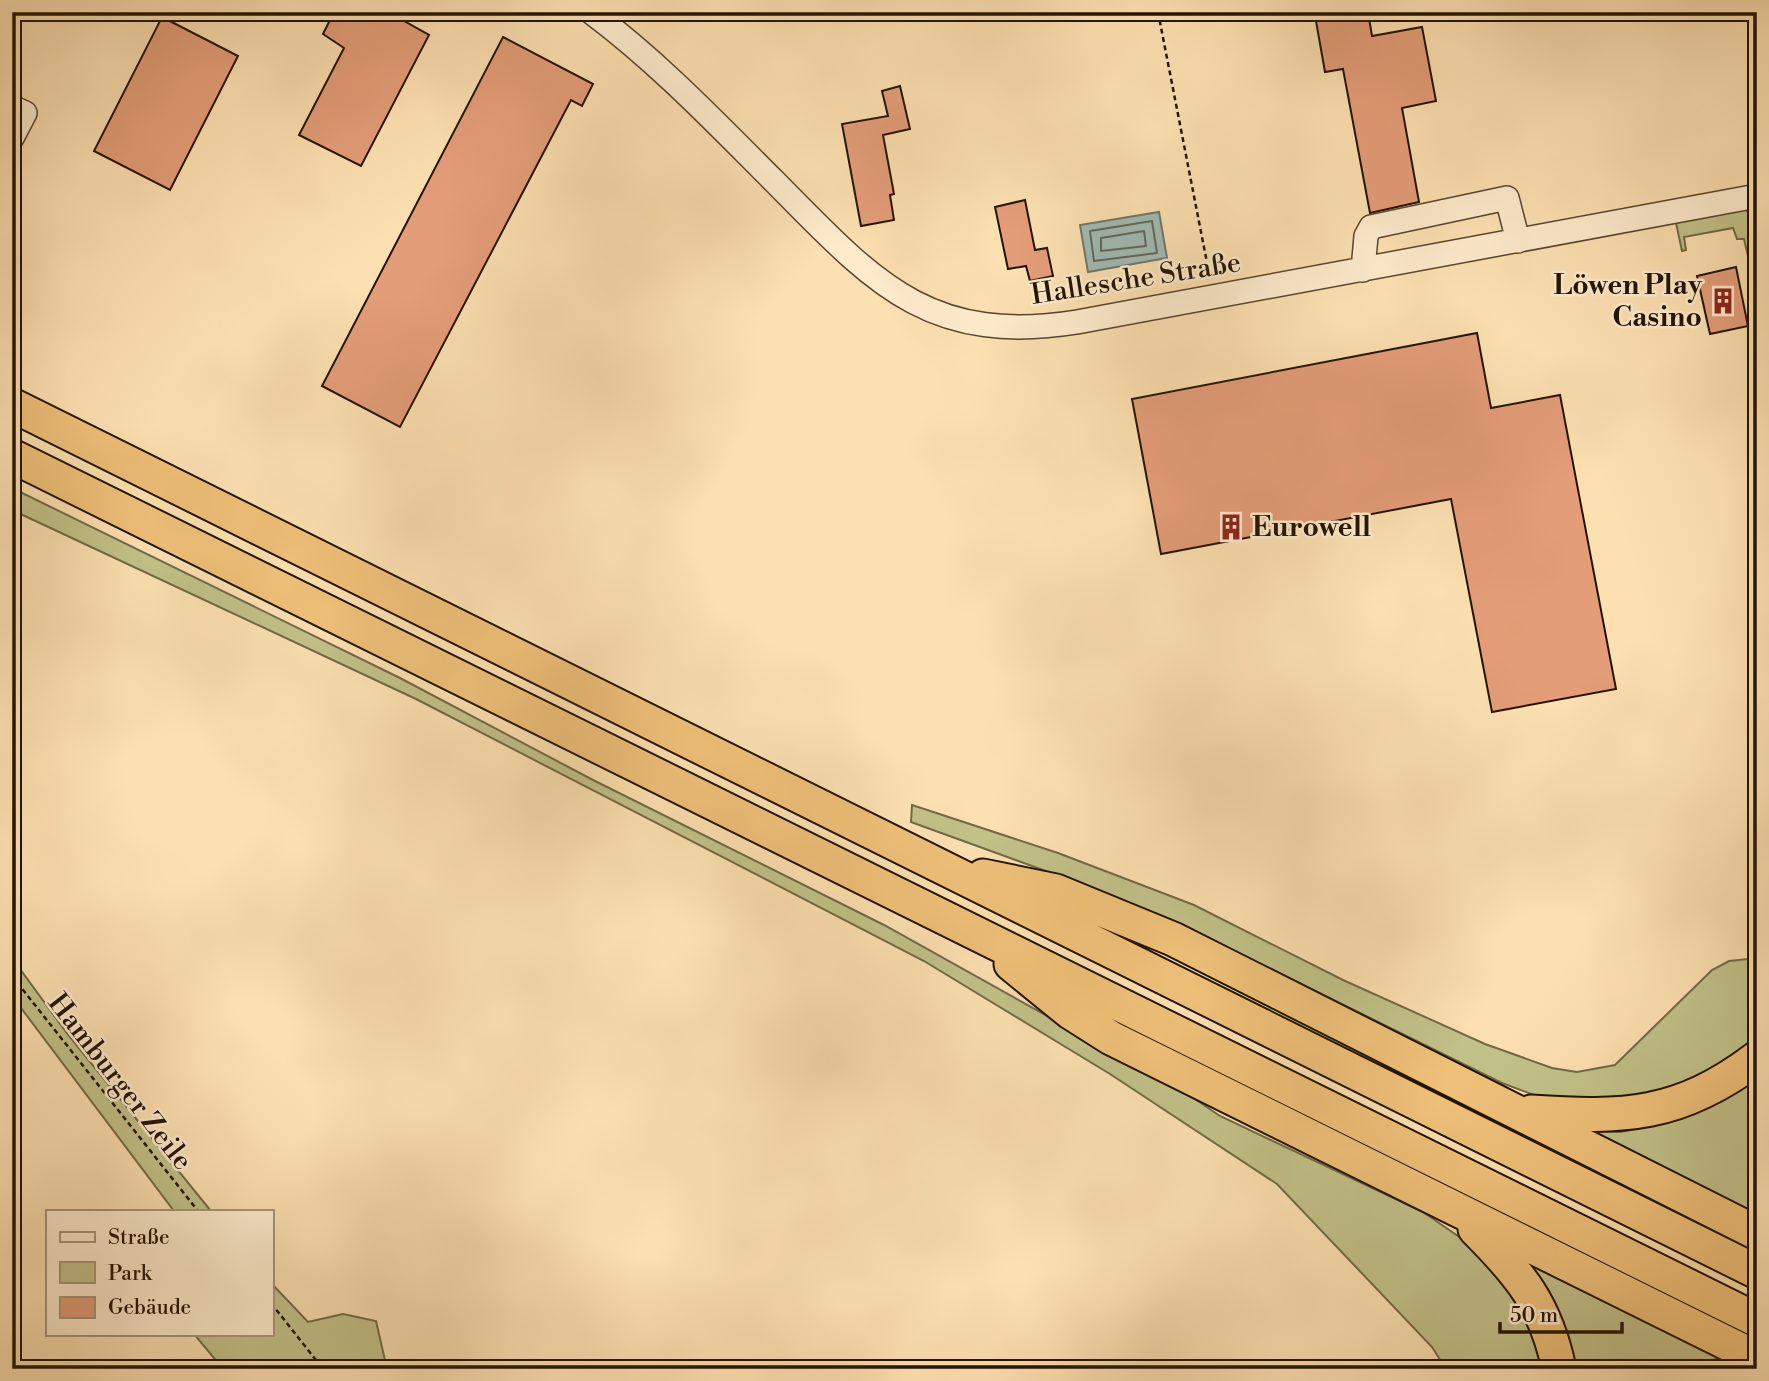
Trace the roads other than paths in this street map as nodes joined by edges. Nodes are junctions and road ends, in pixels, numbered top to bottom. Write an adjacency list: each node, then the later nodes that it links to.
1 (591, 12): 6 (street, Hallesche Straße)
2 (12, 107): 3 (street)
3 (12, 138)
4 (1757, 196): 5 (street, Hallesche Straße)
5 (1518, 241): 6 (street, Hallesche Straße); 6 (street)
6 (1363, 270)
7 (12, 405): 9 (highway)
8 (12, 456): 10 (highway)
9 (936, 866): 12 (highway); 15 (highway)
10 (963, 925): 13 (highway); 16 (highway)
11 (1757, 1058): 12 (highway)
12 (1514, 1110): 14 (highway)
13 (1456, 1210): 17 (highway); 18 (highway)
14 (1757, 1233)
15 (1757, 1272)
16 (1757, 1320)
17 (1757, 1358)
18 (1559, 1369)

